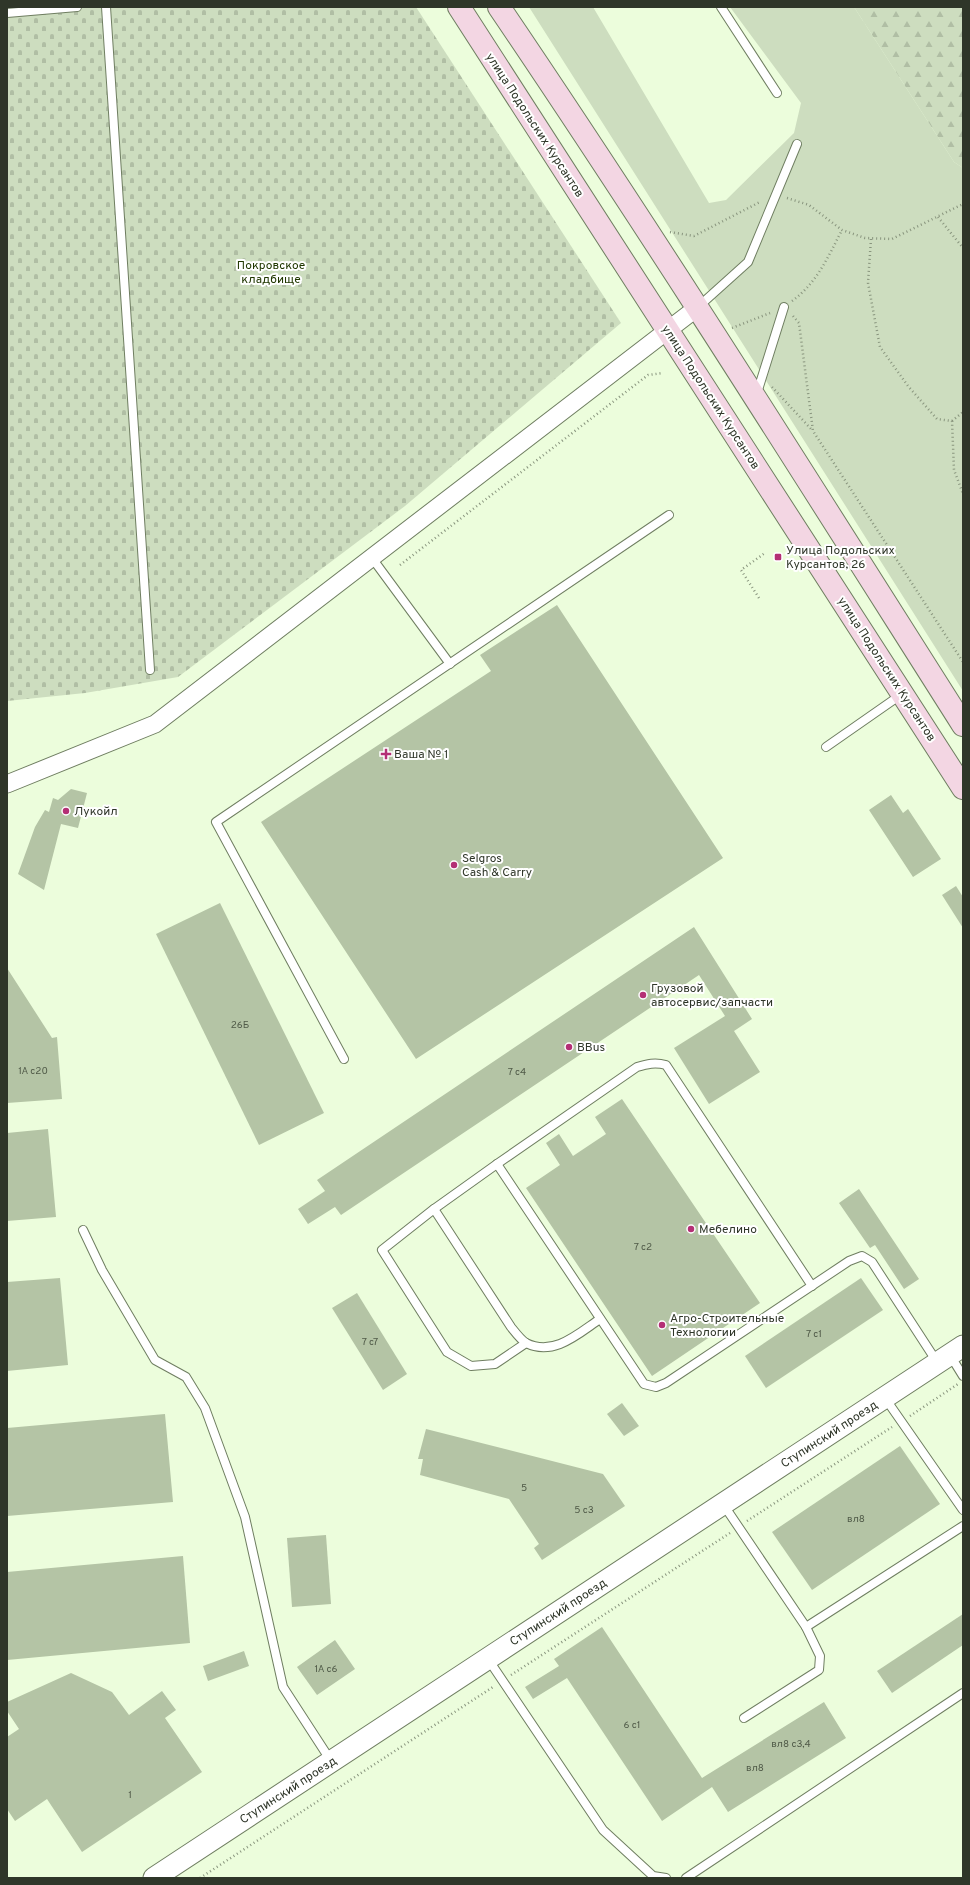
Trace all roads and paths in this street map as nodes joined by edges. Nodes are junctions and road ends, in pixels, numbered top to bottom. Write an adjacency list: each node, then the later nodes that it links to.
1 (77, 7): 6 (lane)
2 (106, 7): 34 (lane)
3 (459, 7): 19 (main road, улица Подольских Курсантов)
4 (499, 7): 16 (main road)
5 (721, 7): 7 (lane)
6 (7, 13)
7 (777, 93)
8 (797, 144): 9 (lane)
9 (776, 194): 12 (path); 13 (path); 16 (lane)
10 (963, 204): 11 (path)
11 (938, 217): 14 (path); 15 (path)
12 (663, 230)
13 (842, 230): 14 (path); 17 (path)
14 (871, 239): 24 (path)
15 (963, 248)
16 (698, 307): 19 (street); 22 (main road)
17 (784, 308): 18 (path); 21 (lane); 25 (path)
18 (731, 328)
19 (668, 331): 29 (street); 35 (main road, улица Подольских Курсантов)
20 (663, 373): 30 (path)
21 (762, 377): 22 (lane); 25 (path)
22 (755, 398): 36 (main road)
23 (963, 412): 24 (path)
24 (952, 421): 26 (path)
25 (813, 431): 32 (path)
26 (963, 494)
27 (669, 515): 33 (lane)
28 (765, 553): 31 (path)
29 (372, 558): 33 (lane); 38 (street)
30 (400, 566)
31 (759, 598)
32 (963, 662)
33 (450, 664): 40 (lane)
34 (150, 670)
35 (903, 694): 37 (lane); 39 (main road, улица Подольских Курсантов)
36 (963, 725)
37 (826, 747)
38 (7, 784)
39 (963, 788)
40 (344, 1059)
41 (497, 1164): 42 (lane); 44 (lane); 45 (lane)
42 (434, 1209): 46 (lane); 46 (lane)
43 (83, 1230): 61 (lane)
44 (812, 1286): 45 (lane); 47 (lane)
45 (600, 1319): 46 (lane)
46 (526, 1343)
47 (950, 1354): 48 (lane); 50 (street, Ступинский проезд)
48 (963, 1376)
49 (963, 1381): 51 (path)
50 (884, 1398): 51 (lane); 52 (street, Ступинский проезд)
51 (901, 1421): 53 (lane); 55 (path)
52 (722, 1504): 55 (lane); 57 (street, Ступинский проезд)
53 (963, 1510)
54 (963, 1526): 56 (lane)
55 (738, 1527): 56 (lane); 58 (path)
56 (806, 1627): 60 (lane)
57 (488, 1658): 58 (lane); 61 (street, Ступинский проезд)
58 (503, 1681): 63 (path); 64 (lane)
59 (963, 1693): 65 (lane)
60 (744, 1718)
61 (331, 1762): 62 (street, Ступинский проезд)
62 (154, 1878)
63 (200, 1878)
64 (666, 1878)
65 (686, 1878)

